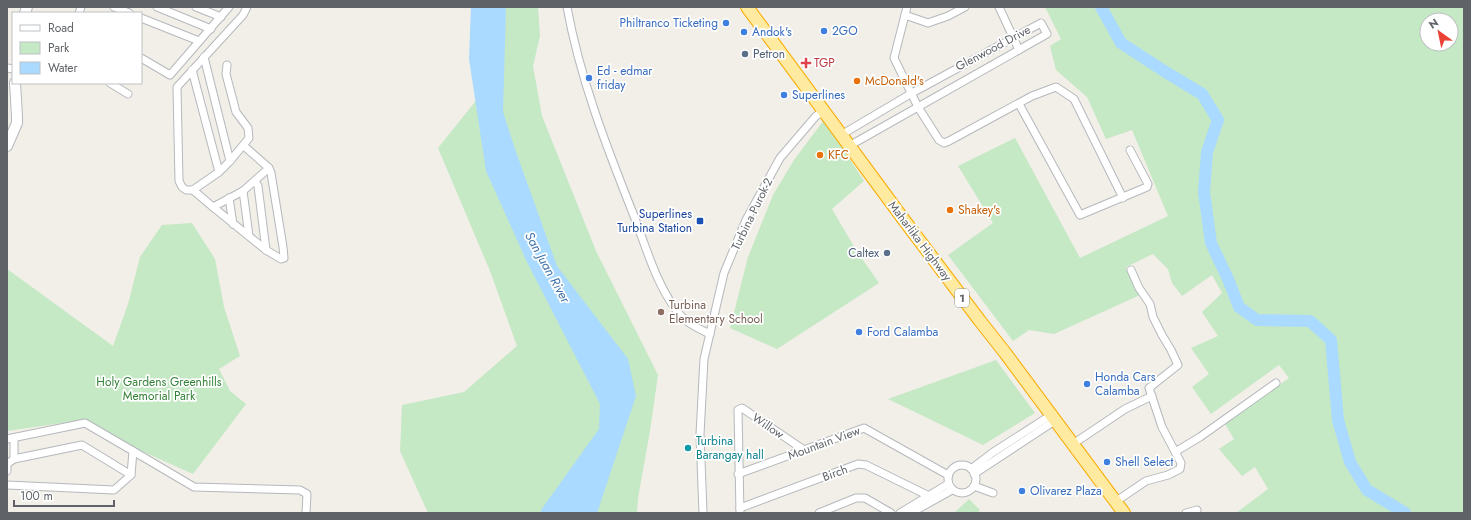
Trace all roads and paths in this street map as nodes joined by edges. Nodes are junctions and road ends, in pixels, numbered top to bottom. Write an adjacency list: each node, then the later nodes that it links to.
1 (114, 7): 11 (street)
2 (157, 7): 15 (street)
3 (196, 7): 13 (street)
4 (230, 7): 13 (street)
5 (246, 7): 19 (street)
6 (567, 7): 48 (street)
7 (747, 7): 29 (highway, Maharlika Highway / 1)
8 (907, 7): 12 (street)
9 (965, 7): 12 (street)
10 (999, 7): 16 (street)
11 (126, 12)
12 (905, 15): 25 (street)
13 (221, 17): 15 (street)
14 (142, 18): 17 (street)
15 (211, 29): 17 (street)
16 (1014, 37): 18 (street); 18 (street, Glenwood Drive); 25 (street, Glenwood Drive)
17 (200, 42): 20 (street)
18 (1019, 50): 28 (street, Glenwood Drive)
19 (204, 57): 22 (street); 35 (street)
20 (142, 59)
21 (228, 65): 32 (street)
22 (192, 70): 37 (street); 39 (street)
23 (15, 84): 31 (main road)
24 (112, 84): 26 (street)
25 (912, 93): 28 (street); 30 (street, Glenwood Drive)
26 (128, 94)
27 (1019, 104): 28 (street); 42 (street); 42 (street)
28 (918, 107): 33 (street, Glenwood Drive)
29 (824, 111): 30 (highway, Maharlika Highway / 1); 48 (street, Turbina Purok-2)
30 (841, 135): 33 (highway, Maharlika Highway / 1)
31 (7, 146)
32 (244, 146): 35 (street); 36 (street)
33 (849, 146): 51 (highway, Maharlika Highway / 1)
34 (1130, 150): 42 (street)
35 (230, 161): 37 (street)
36 (269, 168): 38 (street); 46 (street)
37 (219, 172): 39 (street)
38 (255, 181): 40 (street); 46 (street)
39 (192, 190): 43 (street)
40 (243, 190): 41 (street); 45 (street)
41 (229, 198): 43 (street); 44 (street)
42 (1123, 198)
43 (212, 207): 44 (street)
44 (233, 224): 45 (street)
45 (249, 236): 46 (street)
46 (266, 250)
47 (1131, 270): 50 (street)
48 (710, 334): 72 (street, Turbina Purok-2)
49 (1276, 383): 56 (street)
50 (1152, 396): 53 (street); 56 (street)
51 (1053, 417): 53 (highway, Maharlika Highway / 1); 59 (street)
52 (11, 438): 55 (street); 57 (street)
53 (1073, 444): 68 (highway, Maharlika Highway / 1)
54 (804, 450): 60 (street, Mountain View); 60 (street, Willow); 62 (street, Mountain View)
55 (133, 451): 61 (street); 71 (street)
56 (1175, 452): 68 (street)
57 (14, 459): 58 (street); 61 (street)
58 (7, 471)
59 (973, 471): 62 (street); 64 (street)
60 (738, 474): 69 (street, Willow)
61 (131, 475): 63 (street)
62 (948, 475): 65 (street)
63 (7, 485)
64 (974, 486): 65 (street); 66 (street)
65 (950, 487): 67 (street); 76 (street)
66 (993, 493)
67 (927, 495): 69 (street, Birch); 75 (street)
68 (1115, 502): 77 (highway, Maharlika Highway / 1)
69 (740, 510)
70 (1197, 510): 78 (street)
71 (306, 513)
72 (703, 513)
73 (819, 513): 74 (street)
74 (891, 513)
75 (900, 513)
76 (911, 513)
77 (1124, 513)
78 (1186, 513)

